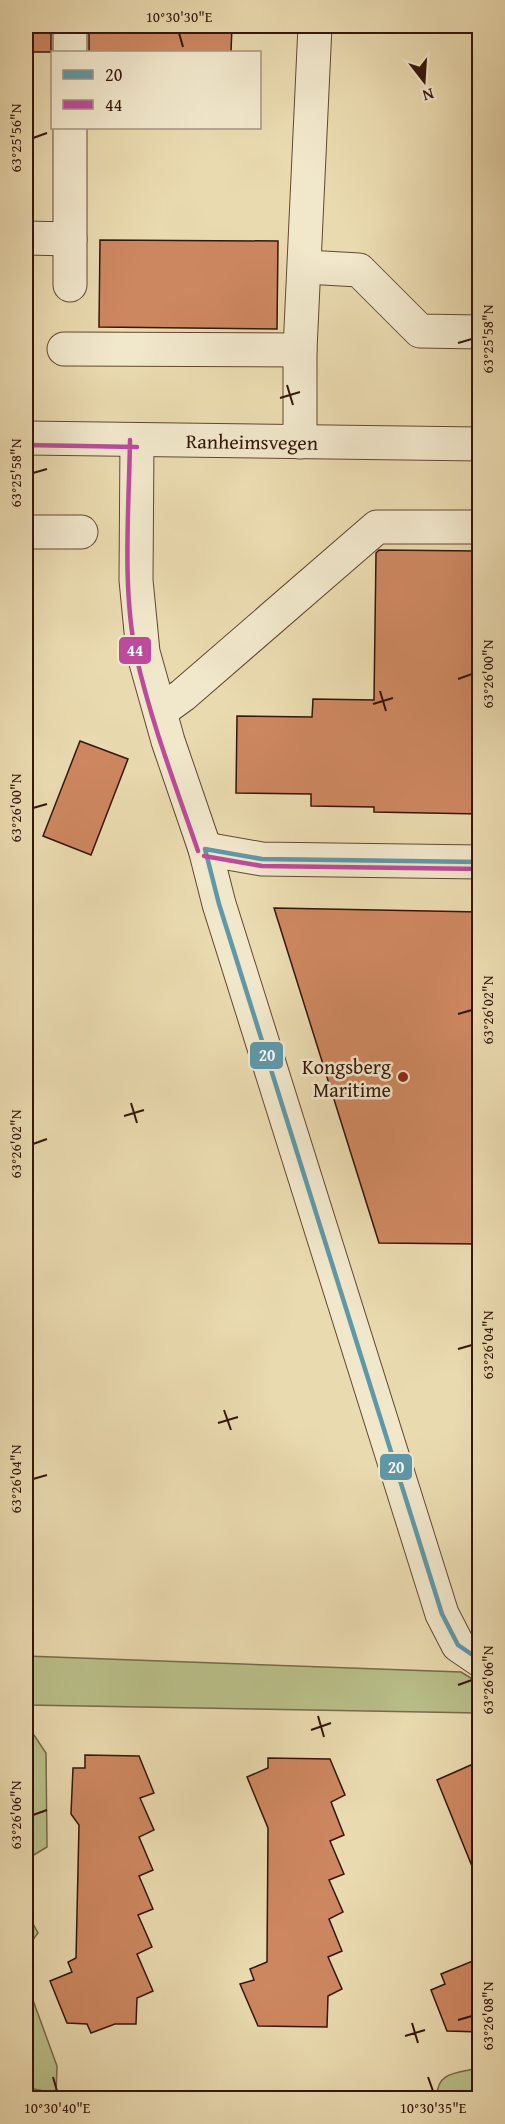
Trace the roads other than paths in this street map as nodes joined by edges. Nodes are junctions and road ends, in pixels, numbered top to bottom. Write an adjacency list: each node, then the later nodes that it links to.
1 (70, 26): 4 (street)
2 (291, 26): 3 (street)
3 (315, 36): 8 (street)
4 (70, 51)
5 (70, 129): 7 (street)
6 (26, 238): 7 (street)
7 (70, 238): 9 (street)
8 (306, 267): 10 (street); 12 (street)
9 (70, 285)
10 (480, 332)
11 (64, 349): 12 (street)
12 (300, 350): 15 (street)
13 (26, 438): 14 (street, Ranheimsvegen)
14 (137, 440): 15 (street, Ranheimsvegen); 20 (street)
15 (300, 442): 16 (street, Ranheimsvegen)
16 (480, 444)
17 (480, 527): 20 (street)
18 (26, 532): 19 (street)
19 (81, 532)
20 (161, 711): 21 (street)
21 (205, 849): 22 (street); 23 (street)
22 (480, 862)
23 (480, 1660)

